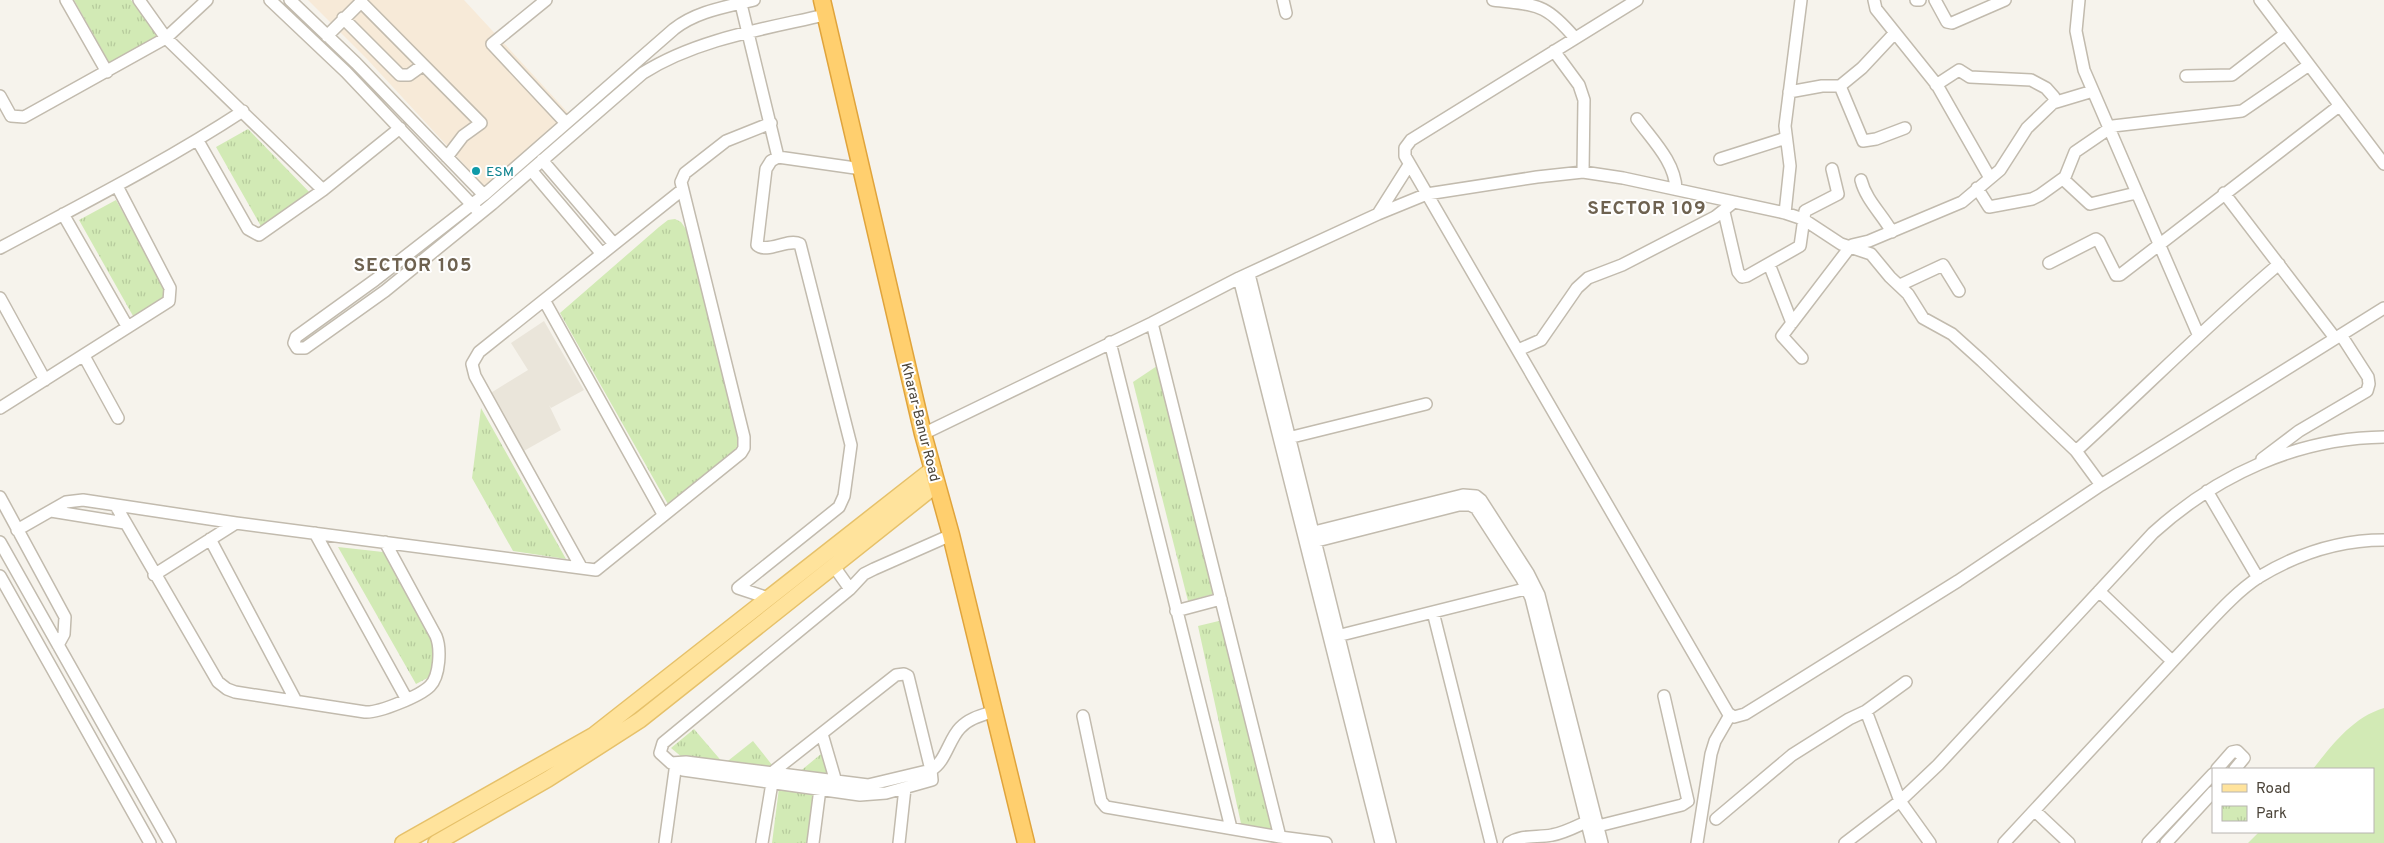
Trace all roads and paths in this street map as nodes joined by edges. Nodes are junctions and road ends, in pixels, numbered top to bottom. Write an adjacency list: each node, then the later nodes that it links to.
1 (66, 0): 30 (street)
2 (139, 0): 25 (street)
3 (207, 0): 25 (street)
4 (270, 0): 43 (street)
5 (290, 0): 24 (street)
6 (546, 0): 41 (street)
7 (754, 0): 17 (street)
8 (1283, 0): 19 (street)
9 (1493, 0): 26 (street)
10 (1637, 0): 26 (street)
11 (1801, 0): 35 (street)
12 (1874, 0): 23 (street)
13 (1935, 0): 14 (street)
14 (2005, 0)
15 (2079, 0): 34 (street)
16 (2260, 0): 22 (street)
17 (741, 2): 21 (street); 41 (street)
18 (823, 8): 21 (street); 54 (highway, Kharar-Banur Road)
19 (1286, 13)
20 (344, 18): 24 (street); 28 (street); 28 (street)
21 (748, 33): 42 (street); 51 (street)
22 (2285, 34): 29 (street); 31 (street)
23 (1896, 35): 32 (street); 33 (street)
24 (327, 36): 48 (street)
25 (166, 38): 30 (street); 39 (street)
26 (1575, 38): 27 (street)
27 (1554, 51): 53 (street); 57 (street)
28 (423, 65): 48 (street)
29 (2308, 65): 38 (street); 45 (street)
30 (106, 72): 36 (street)
31 (2186, 76)
32 (1936, 84): 37 (street); 58 (street)
33 (1840, 86): 35 (street); 44 (street)
34 (2093, 91): 37 (street); 45 (street)
35 (1789, 92): 46 (street)
36 (0, 96)
37 (2054, 102): 58 (street)
38 (2339, 106): 52 (street); 67 (street)
39 (243, 111): 47 (street); 64 (street)
40 (1637, 119): 63 (street)
41 (565, 122): 69 (street)
42 (771, 123): 49 (street); 65 (street)
43 (400, 128): 64 (street); 71 (street)
44 (1905, 128)
45 (2108, 128): 59 (street); 66 (street)
46 (1786, 138): 50 (street); 73 (street)
47 (198, 141): 61 (street); 64 (street)
48 (447, 156): 69 (street)
49 (778, 157): 54 (street); 137 (street)
50 (1720, 159)
51 (542, 160): 56 (street); 78 (street)
52 (2384, 164)
53 (1409, 165): 68 (street); 75 (street)
54 (862, 169): 107 (highway, Kharar-Banur Road)
55 (1832, 169): 76 (street)
56 (531, 170): 71 (street); 82 (street)
57 (1582, 172): 63 (street); 68 (street)
58 (1990, 178): 62 (street)
59 (2063, 179): 62 (street); 66 (street)
60 (1861, 180): 77 (street)
61 (117, 186): 74 (street); 96 (street)
62 (1976, 188): 77 (street)
63 (1676, 189): 70 (street)
64 (323, 190)
65 (682, 190): 78 (street); 118 (street)
66 (2136, 193): 79 (street)
67 (2224, 193): 79 (street); 85 (street)
68 (1427, 194): 75 (street); 100 (street)
69 (484, 196): 71 (street)
70 (1734, 202): 72 (street); 73 (street)
71 (476, 209): 87 (street); 89 (street)
72 (1724, 212): 84 (street); 100 (street)
73 (1785, 213): 76 (street)
74 (63, 214): 81 (street); 96 (street)
75 (1378, 214): 86 (street)
76 (1802, 219): 80 (street); 84 (street)
77 (1892, 232): 80 (street)
78 (614, 244): 82 (street)
79 (2158, 245): 83 (street); 97 (street)
80 (1848, 246): 88 (street); 95 (street)
81 (0, 248)
82 (602, 254): 92 (street)
83 (2049, 262)
84 (1769, 264): 95 (street)
85 (2279, 264): 97 (street); 98 (street)
86 (1244, 276): 94 (street); 109 (street)
87 (375, 280): 89 (street); 89 (street)
88 (1900, 285): 90 (street); 110 (street)
89 (384, 291)
90 (1959, 291)
91 (0, 298): 103 (street)
92 (544, 300): 118 (street); 130 (street)
93 (2384, 308): 98 (street)
94 (1152, 323): 99 (street); 138 (street)
95 (1792, 323): 102 (street)
96 (127, 326): 101 (street)
97 (2198, 334): 110 (street)
98 (2338, 336): 111 (street); 113 (street)
99 (1110, 342): 107 (street); 139 (street)
100 (1518, 350): 151 (street)
101 (84, 356): 103 (street); 106 (street)
102 (1802, 358)
103 (45, 380): 105 (street)
104 (1426, 404): 109 (street)
105 (0, 408)
106 (118, 418)
107 (923, 434): 112 (highway, Kharar-Banur Road)
108 (2384, 437): 111 (street)
109 (1285, 439): 124 (street)
110 (2076, 451): 113 (street)
111 (2254, 465): 114 (street)
112 (935, 476): 123 (highway, Kharar-Banur Road); 129 (main road); 137 (main road)
113 (2101, 485): 151 (street)
114 (2207, 491): 133 (street); 136 (street)
115 (0, 498): 121 (street)
116 (116, 506): 117 (street); 119 (street); 120 (street)
117 (51, 511): 119 (street); 121 (street)
118 (663, 514): 130 (street)
119 (125, 523): 131 (street)
120 (236, 523): 122 (street); 125 (street)
121 (17, 530): 142 (street)
122 (315, 533): 128 (street); 146 (street)
123 (951, 535): 135 (street); 148 (highway, Kharar-Banur Road)
124 (1309, 538): 134 (street); 141 (street)
125 (210, 539): 131 (street); 147 (street)
126 (2384, 540): 133 (street)
127 (0, 542): 142 (street)
128 (385, 542): 130 (street); 146 (street)
129 (833, 565): 135 (street); 172 (main road)
130 (581, 568)
131 (154, 575): 147 (street)
132 (0, 576): 169 (street)
133 (2258, 578): 143 (street)
134 (1531, 587): 140 (street); 166 (street)
135 (850, 588): 153 (street)
136 (2099, 591): 143 (street); 163 (street)
137 (768, 598): 171 (main road)
138 (1221, 599): 139 (street); 168 (street)
139 (1176, 610): 167 (street)
140 (1433, 612): 141 (street); 182 (street)
141 (1334, 637): 180 (street); 181 (street)
142 (58, 646): 170 (street)
143 (2172, 661): 164 (street)
144 (1906, 682): 149 (street)
145 (1664, 696): 166 (street)
146 (406, 698): 147 (street)
147 (296, 701)
148 (995, 711): 156 (street); 177 (highway, Kharar-Banur Road)
149 (1866, 711): 163 (street); 165 (street)
150 (1083, 716): 167 (street)
151 (1730, 716): 186 (street)
152 (822, 734): 156 (street); 158 (street); 159 (street)
153 (674, 764): 158 (street); 173 (street)
154 (2218, 768): 155 (street)
155 (2236, 768)
156 (930, 770): 159 (street); 161 (street)
157 (2212, 775): 191 (street)
158 (772, 778): 160 (street); 174 (street)
159 (836, 782): 160 (street)
160 (820, 784): 161 (street); 175 (street)
161 (905, 788): 176 (street)
162 (2212, 793): 192 (street)
163 (1900, 801): 187 (street); 188 (street)
164 (2035, 811): 189 (street); 190 (street)
165 (1716, 819)
166 (1592, 824): 183 (street); 184 (street); 185 (street)
167 (1231, 828): 168 (street)
168 (1280, 838): 178 (street)
169 (150, 843)
170 (170, 843)
171 (403, 843)
172 (436, 843)
173 (665, 843)
174 (762, 843)
175 (813, 843)
176 (899, 843)
177 (1026, 843)
178 (1320, 843): 179 (street)
179 (1326, 843)
180 (1382, 843)
181 (1390, 843)
182 (1491, 843)
183 (1509, 843)
184 (1592, 843)
185 (1602, 843)
186 (1697, 843)
187 (1844, 843)
188 (1930, 843)
189 (2004, 843)
190 (2070, 843)
191 (2148, 843)
192 (2166, 843)

